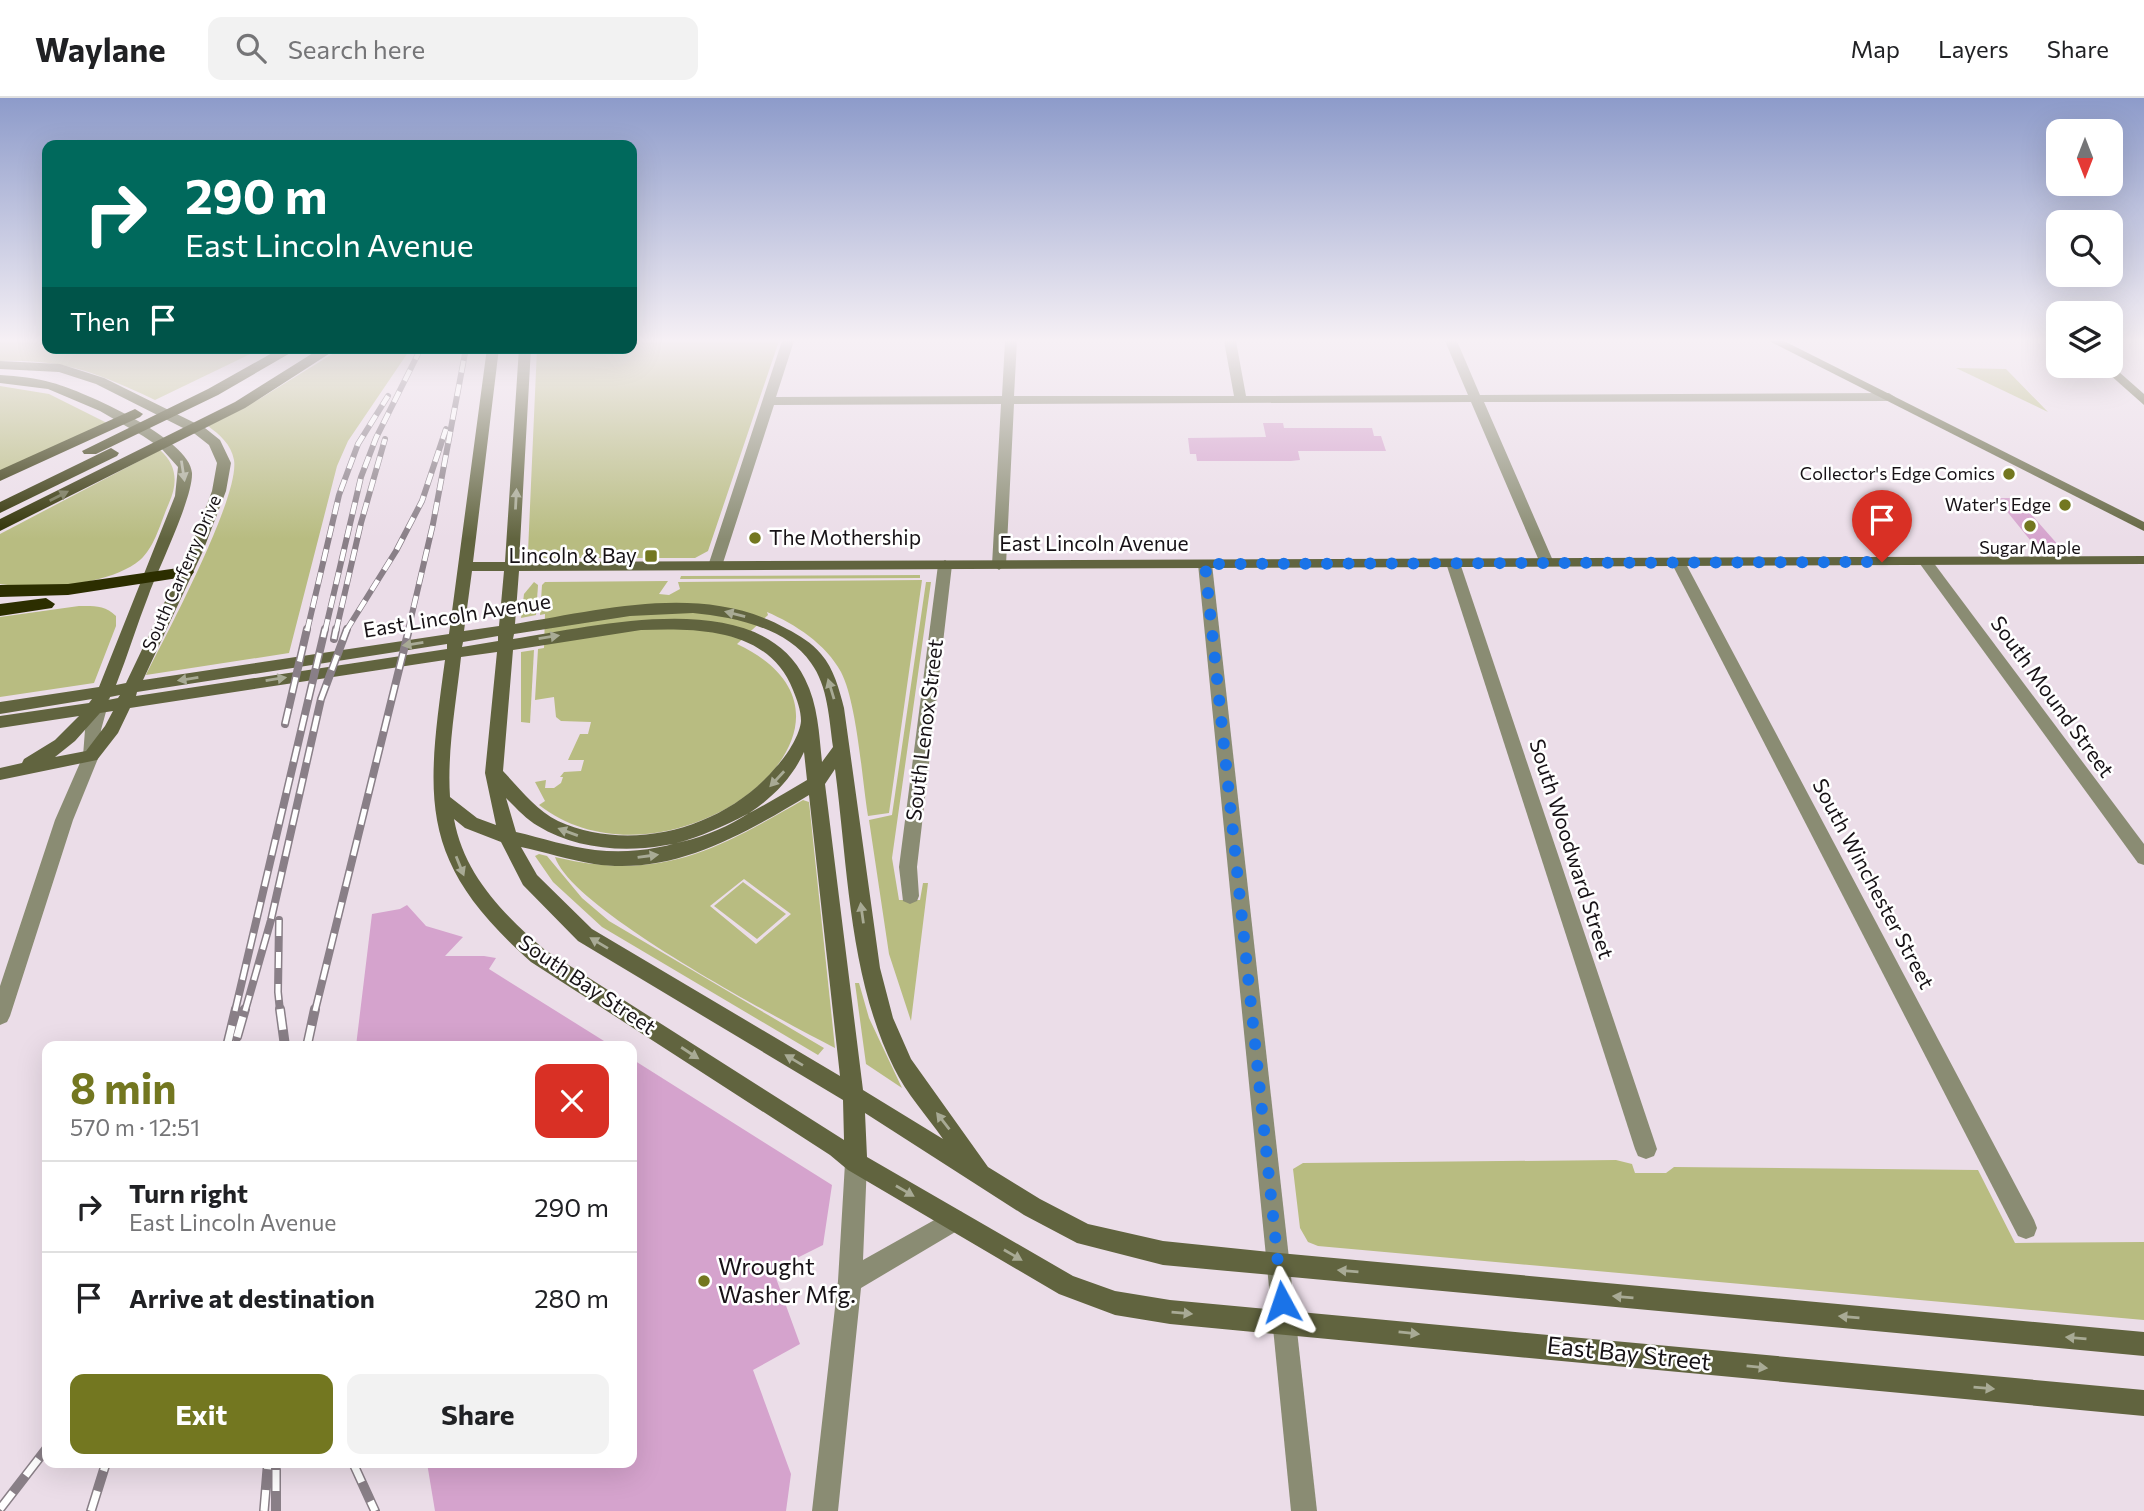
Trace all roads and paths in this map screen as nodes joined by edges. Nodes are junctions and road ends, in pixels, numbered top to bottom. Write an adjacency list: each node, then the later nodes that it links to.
1 (96, 407): 30 (main road, South Carferry Drive, one-way to 30)
2 (150, 407): 29 (main road, South Carferry Drive)
3 (151, 407): 13 (highway)
4 (205, 407): 12 (highway)
5 (212, 407): 16 (highway, one-way to 5)
6 (485, 407): 28 (main road, South Bay Street)
7 (522, 407): 27 (main road, South Bay Street, one-way to 7)
8 (767, 407): 26 (street)
9 (1008, 407): 25 (street)
10 (1479, 407): 22 (street)
11 (1908, 407): 17 (main road)
12 (97, 454): 14 (highway); 15 (highway)
13 (0, 477)
14 (0, 494)
15 (0, 508)
16 (0, 526)
17 (2144, 527)
18 (1925, 561): 19 (main road, East Lincoln Avenue); 20 (main road, East Lincoln Avenue); 44 (street, South Mound Street)
19 (2144, 561)
20 (1678, 562): 22 (main road, East Lincoln Avenue); 52 (street, South Winchester Street)
21 (1453, 563): 22 (main road, East Lincoln Avenue); 23 (main road, East Lincoln Avenue); 48 (street, South Woodward Street)
22 (1547, 563)
23 (1205, 564): 25 (main road, East Lincoln Avenue); 53 (street)
24 (945, 565): 25 (main road, East Lincoln Avenue); 26 (main road, East Lincoln Avenue); 45 (street, South Lenox Street)
25 (999, 565)
26 (715, 566): 27 (main road, East Lincoln Avenue)
27 (512, 567): 28 (main road, East Lincoln Avenue); 40 (main road, South Bay Street)
28 (464, 568): 42 (main road, South Bay Street)
29 (181, 579): 30 (highway); 38 (main road, South Carferry Drive)
30 (145, 584): 31 (highway); 32 (highway); 33 (main road, South Carferry Drive)
31 (0, 591)
32 (0, 610)
33 (102, 697): 38 (street, South Carferry Drive); 39 (main road)
34 (0, 708): 35 (main road, East Lincoln Avenue)
35 (11, 715): 36 (main road, East Lincoln Avenue, one-way to 36); 37 (main road, East Lincoln Avenue, one-way to 35)
36 (809, 720): 40 (main road, one-way to 40); 41 (main road, East Lincoln Avenue)
37 (841, 748): 41 (main road); 50 (main road, East Lincoln Avenue, one-way to 37)
38 (91, 756): 39 (main road); 46 (street, South Carferry Drive)
39 (4, 773)
40 (494, 773): 43 (main road, South Bay Street)
41 (817, 782): 43 (main road, one-way to 41); 47 (main road, East Lincoln Avenue)
42 (442, 800): 43 (main road); 49 (main road, South Bay Street, one-way to 49)
43 (508, 837): 47 (main road, South Bay Street, one-way to 43)
44 (2144, 858)
45 (910, 895)
46 (0, 1016)
47 (853, 1095): 49 (main road, East Lincoln Avenue); 50 (main road, South Bay Street)
48 (1646, 1149)
49 (856, 1163): 51 (main road, South Bay Street, one-way to 51); 54 (street)
50 (983, 1176): 53 (main road, South Bay Street)
51 (954, 1220): 54 (street); 55 (main road, South Bay Street, one-way to 55)
52 (2026, 1228)
53 (1279, 1265): 56 (street); 57 (main road, one-way to 53)
54 (850, 1281): 59 (street)
55 (1115, 1303): 56 (main road, East Bay Street, one-way to 56)
56 (1284, 1321): 58 (main road, East Bay Street, one-way to 58); 60 (street)
57 (2144, 1344)
58 (2144, 1403)
59 (825, 1511)
60 (1304, 1511)

